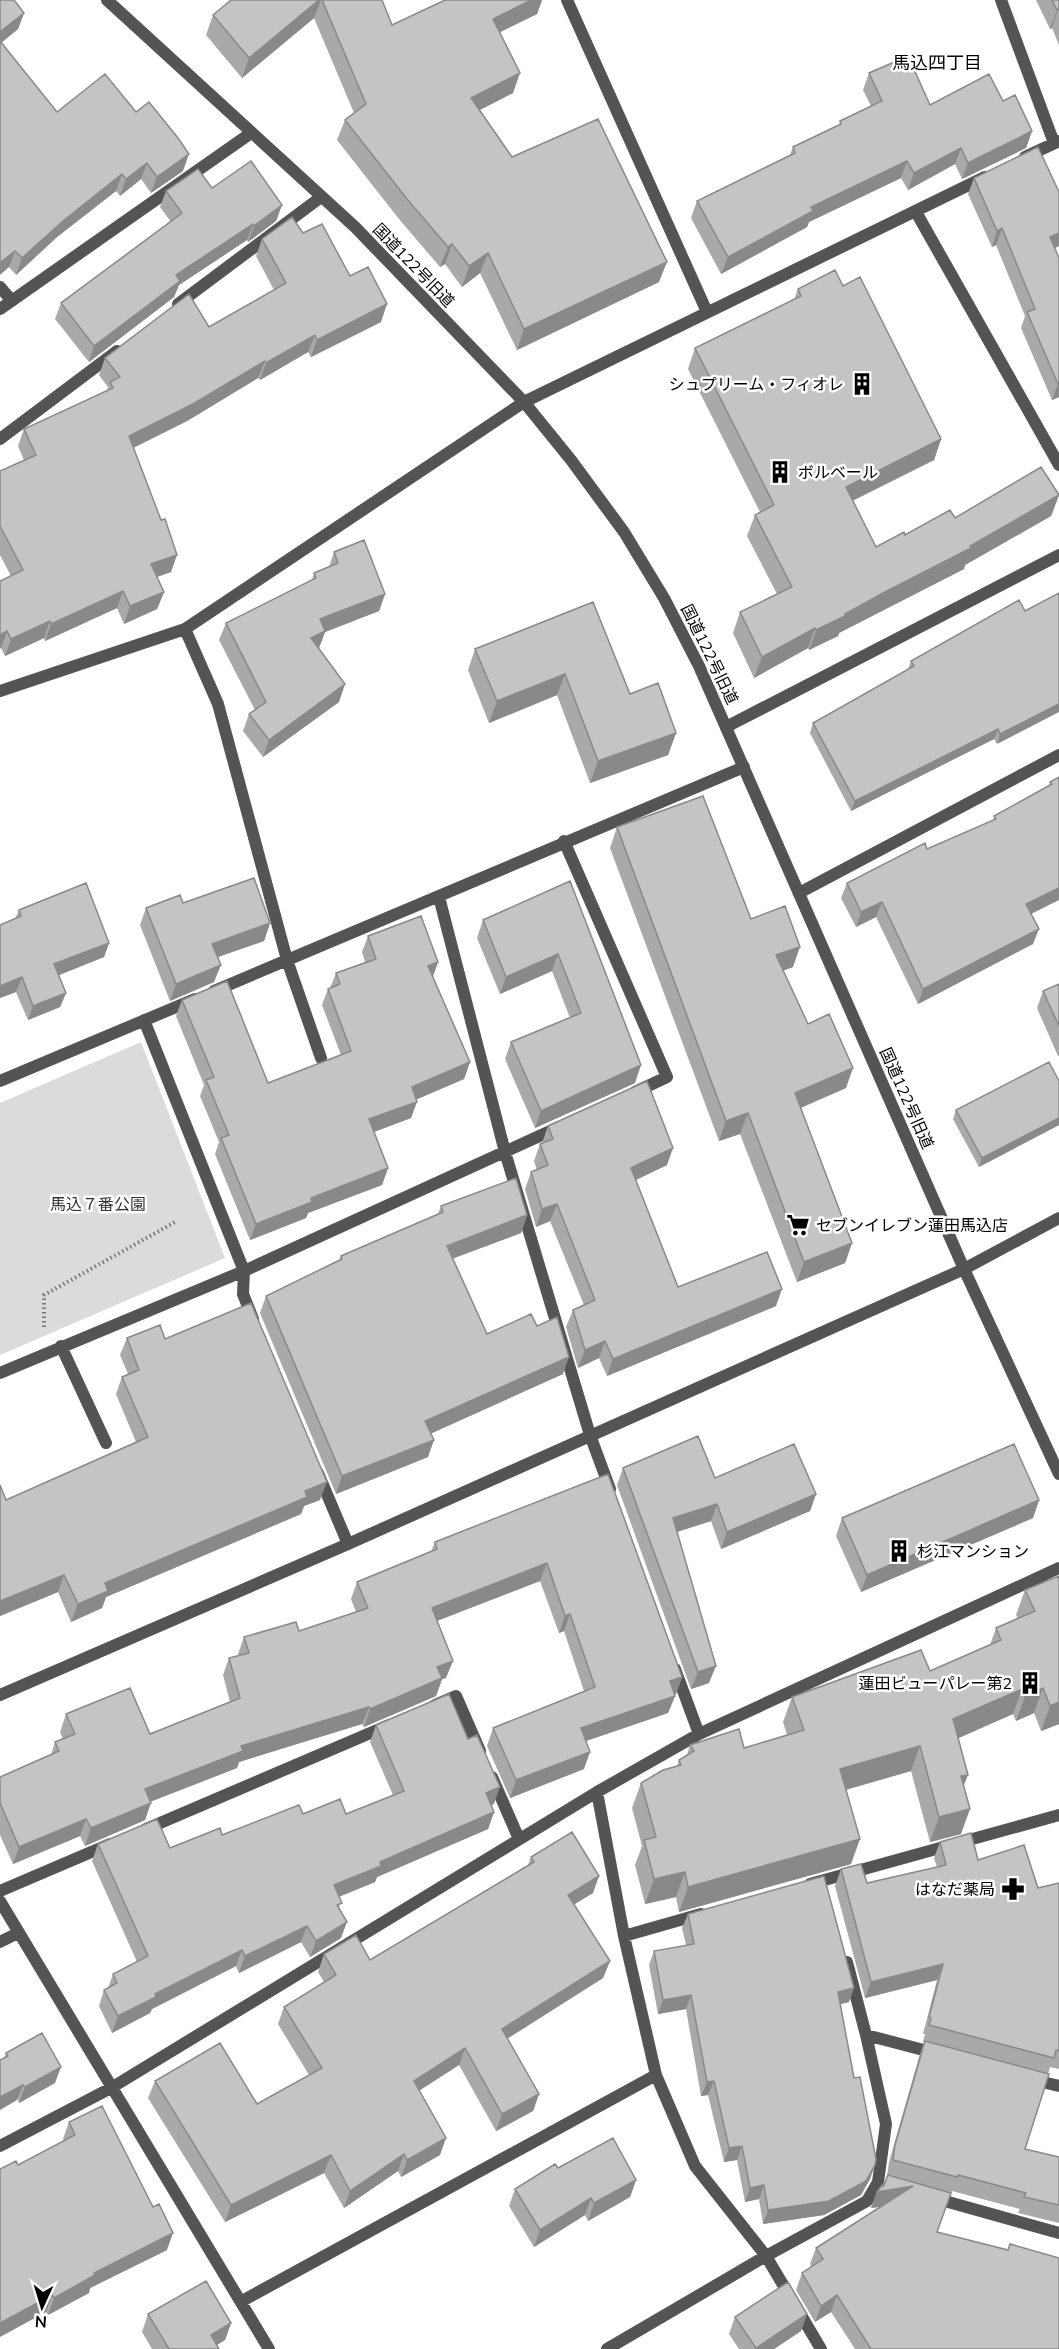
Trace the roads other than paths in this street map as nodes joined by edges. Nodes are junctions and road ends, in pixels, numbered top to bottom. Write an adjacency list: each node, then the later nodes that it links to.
1 (107, 0): 4 (street, 国道122号旧道)
2 (567, 0): 12 (street)
3 (1001, 0): 5 (street)
4 (251, 133): 6 (street, 国道122号旧道); 9 (street)
5 (1057, 142): 7 (street)
6 (321, 196): 11 (street); 14 (street, 国道122号旧道)
7 (916, 212): 12 (street); 16 (street)
8 (0, 286): 9 (street)
9 (12, 301): 10 (street)
10 (0, 309)
11 (170, 310)
12 (707, 312): 14 (street)
13 (123, 346): 15 (street)
14 (524, 402): 18 (street); 20 (street, 国道122号旧道)
15 (0, 439)
16 (1059, 465)
17 (1059, 555): 20 (street)
18 (184, 629): 19 (street); 26 (street)
19 (0, 692)
20 (726, 727): 22 (street, 国道122号旧道)
21 (1059, 755): 24 (street)
22 (744, 767): 23 (street); 24 (street, 国道122号旧道)
23 (564, 842): 25 (street); 30 (street)
24 (799, 893): 34 (street, 国道122号旧道)
25 (439, 897): 26 (street); 32 (street)
26 (286, 960): 27 (street); 28 (street)
27 (144, 1020): 29 (street); 35 (street)
28 (321, 1058)
29 (0, 1081)
30 (624, 1097)
31 (570, 1122): 32 (street)
32 (505, 1152): 35 (street); 39 (street)
33 (1059, 1218): 34 (street)
34 (964, 1269): 39 (street); 42 (street, 国道122号旧道)
35 (244, 1270): 36 (street); 37 (street)
36 (256, 1326)
37 (61, 1346): 38 (street); 40 (street)
38 (0, 1373)
39 (590, 1436): 43 (street); 44 (street)
40 (106, 1443)
41 (312, 1457): 44 (street)
42 (1059, 1474)
43 (614, 1502)
44 (348, 1544): 47 (street)
45 (1059, 1568): 50 (street)
46 (671, 1656): 50 (street)
47 (0, 1695)
48 (423, 1710): 53 (street)
49 (402, 1719): 55 (street)
50 (699, 1734): 51 (street)
51 (597, 1792): 53 (street); 59 (street)
52 (1059, 1815): 54 (street)
53 (519, 1839): 67 (street)
54 (803, 1886)
55 (0, 1891)
56 (0, 1900): 58 (street)
57 (713, 1911): 59 (street)
58 (18, 1933): 60 (street); 67 (street)
59 (624, 1936): 65 (street)
60 (0, 1942)
61 (843, 1947): 62 (street)
62 (866, 2035): 63 (street); 71 (street)
63 (946, 2056)
64 (1014, 2074): 66 (street)
65 (656, 2075): 71 (street); 72 (street)
66 (1059, 2086)
67 (111, 2088): 68 (street); 72 (street)
68 (0, 2146)
69 (923, 2195): 70 (street)
70 (1059, 2233)
71 (766, 2256): 74 (street); 75 (street)
72 (242, 2301): 73 (street)
73 (269, 2349)
74 (607, 2349)
75 (821, 2349)

